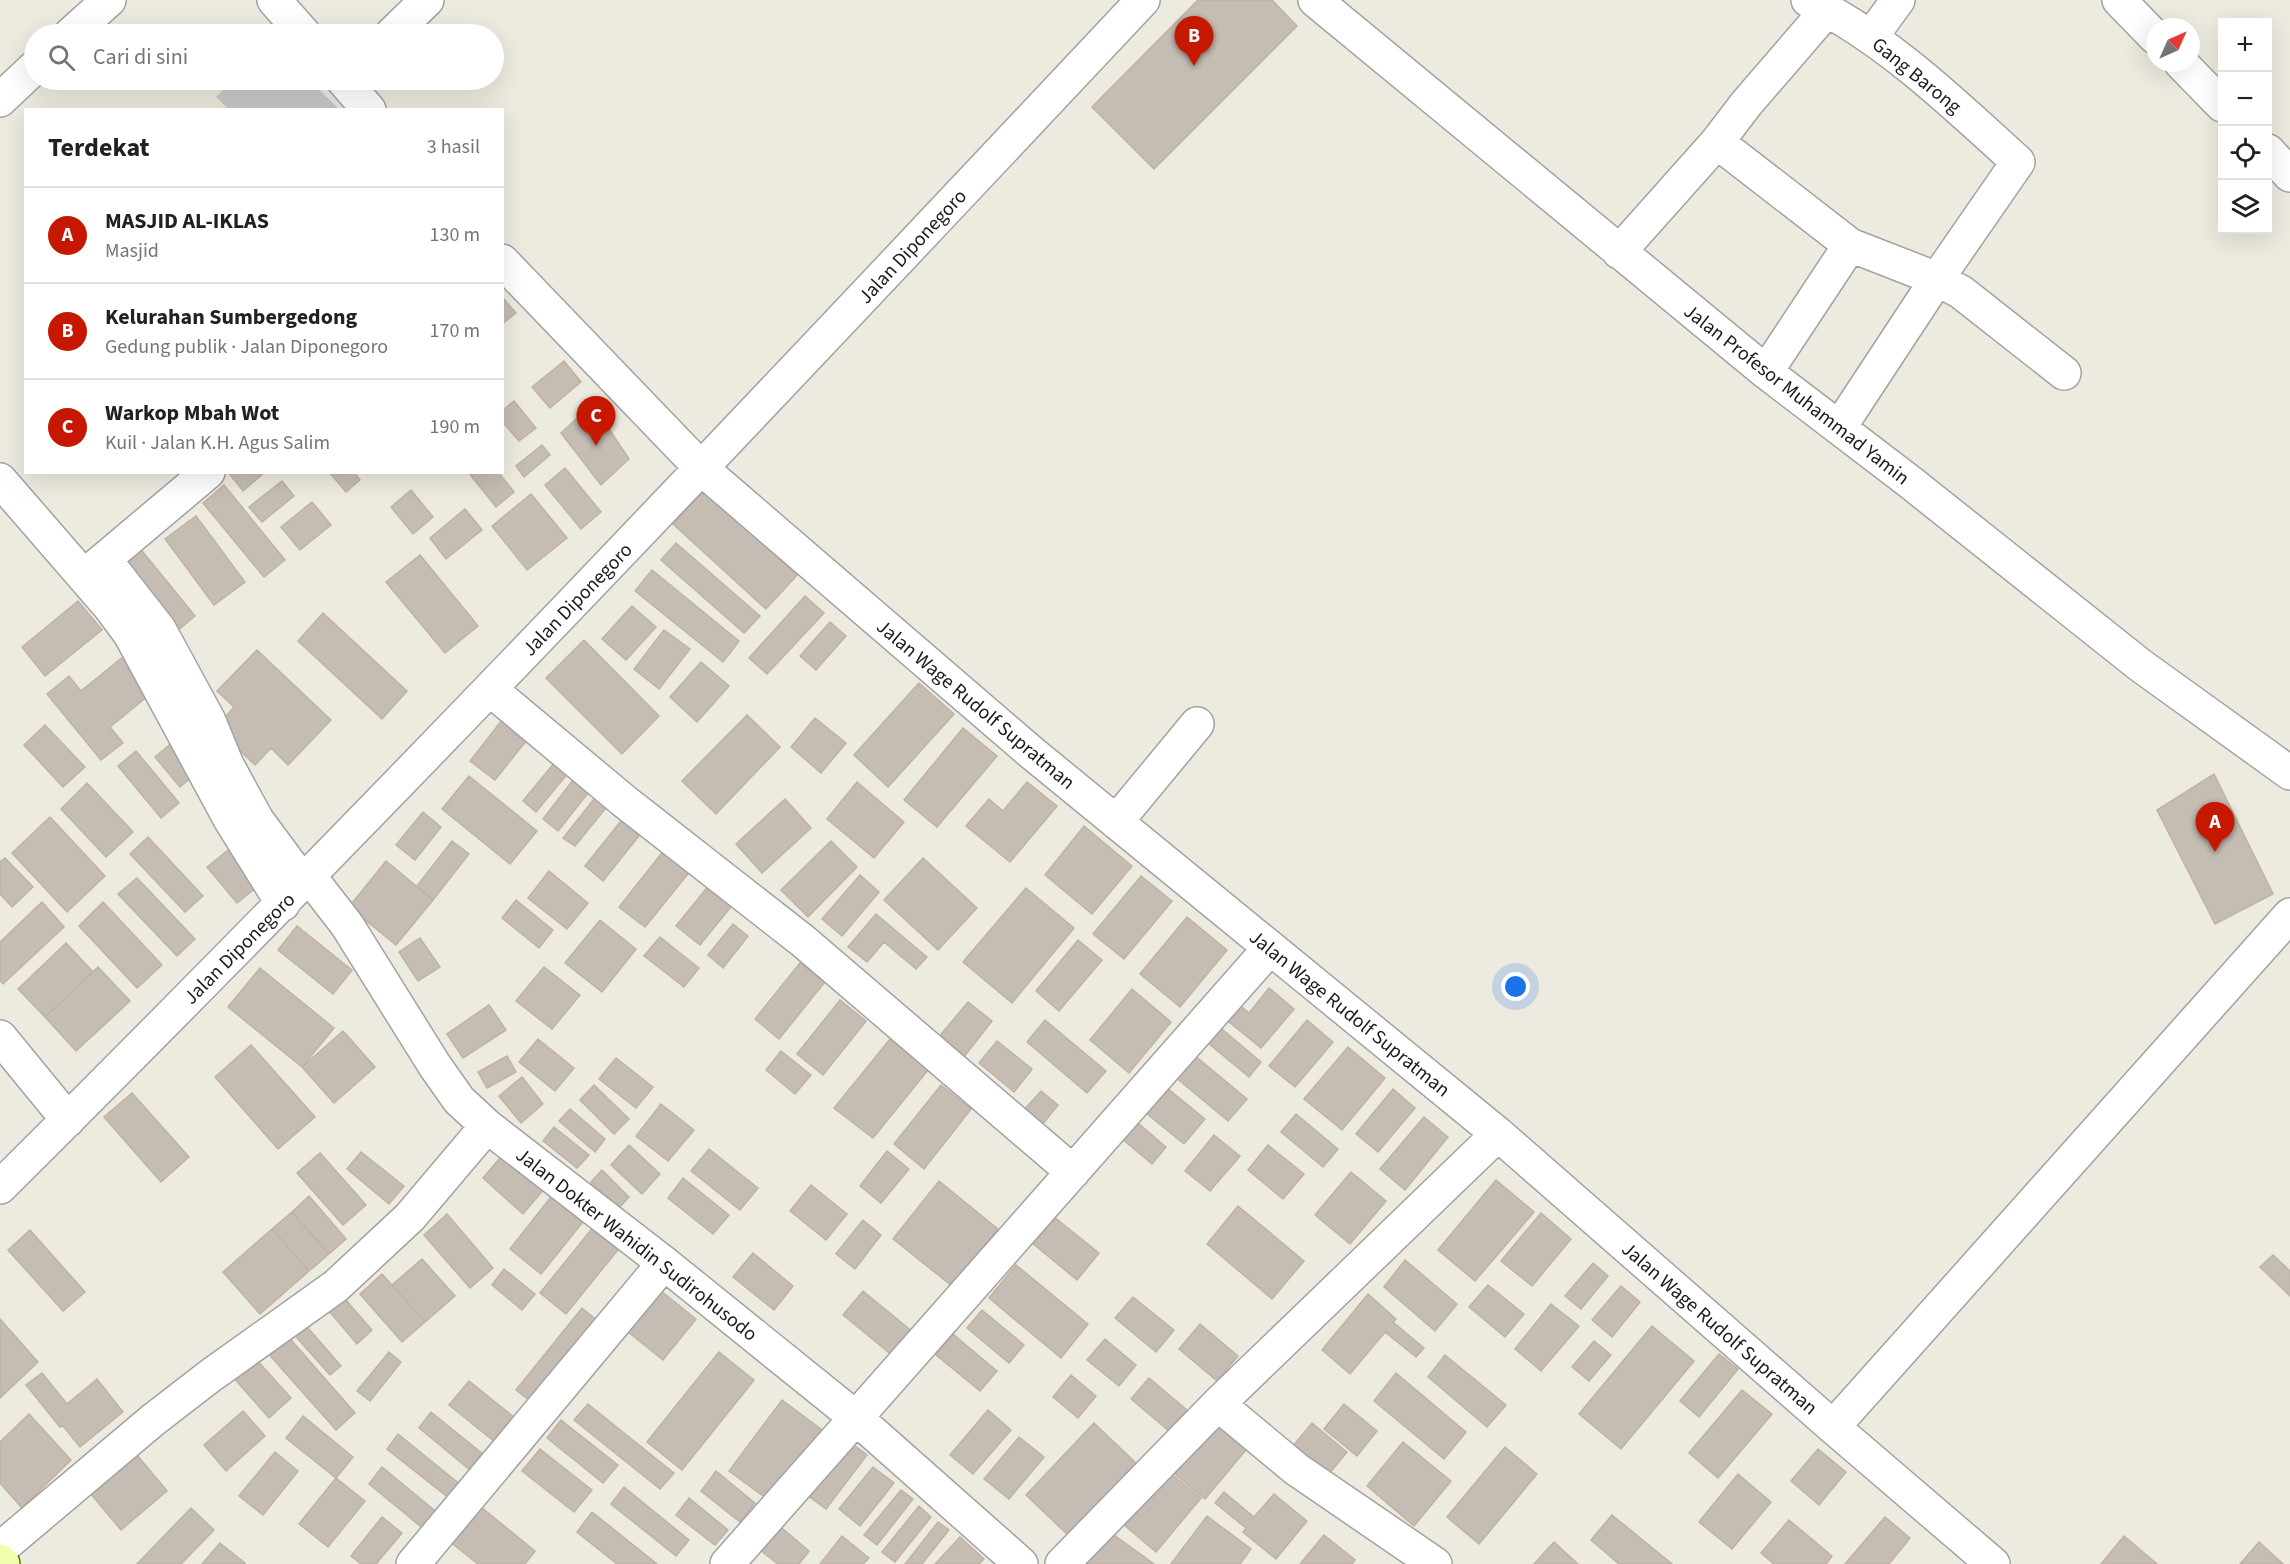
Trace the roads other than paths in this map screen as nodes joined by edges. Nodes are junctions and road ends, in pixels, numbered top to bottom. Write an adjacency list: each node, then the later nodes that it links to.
1 (108, 0): 9 (street)
2 (274, 0): 10 (street)
3 (427, 0): 11 (street)
4 (1143, 0): 30 (street, Jalan Diponegoro)
5 (1316, 0): 24 (street, Jalan Profesor Muhammad Yamin)
6 (1898, 0): 13 (street)
7 (2119, 0): 12 (street)
8 (1817, 5): 13 (street, Gang Barong); 20 (street)
9 (82, 24)
10 (295, 24)
11 (402, 24)
12 (2146, 28)
13 (1871, 37): 26 (street, Gang Barong)
14 (2190, 72): 18 (street)
15 (24, 77): 17 (street)
16 (353, 90): 19 (street)
17 (0, 100)
18 (2218, 100)
19 (367, 108)
20 (1717, 142): 23 (street); 24 (street)
21 (2272, 155): 22 (street)
22 (2290, 175)
23 (1850, 245): 26 (street); 27 (street)
24 (1619, 252): 27 (street, Jalan Profesor Muhammad Yamin)
25 (504, 263): 30 (street, Jalan Wage Rudolf Supratman)
26 (1937, 279): 28 (street); 29 (street)
27 (1766, 372): 29 (street, Jalan Profesor Muhammad Yamin)
28 (2064, 373)
29 (1839, 429): 36 (street, Jalan Profesor Muhammad Yamin)
30 (702, 469): 34 (street, Jalan Diponegoro); 37 (street, Jalan Wage Rudolf Supratman)
31 (206, 474): 33 (street)
32 (0, 480): 33 (street, Jalan Dokter Wahidin Sudirohusodo)
33 (95, 568): 38 (street, Jalan Dokter Wahidin Sudirohusodo)
34 (491, 690): 38 (street, Jalan Diponegoro); 45 (street)
35 (1197, 724): 37 (street)
36 (2290, 773)
37 (1116, 822): 40 (street, Jalan Wage Rudolf Supratman)
38 (296, 890): 42 (street, Jalan Diponegoro); 43 (street, Jalan Dokter Wahidin Sudirohusodo)
39 (2290, 915): 50 (street)
40 (1270, 948): 44 (street, Jalan Wage Rudolf Supratman); 45 (street)
41 (0, 1037): 42 (street)
42 (68, 1120): 46 (street, Jalan Diponegoro)
43 (487, 1126): 47 (street, Jalan Dokter Wahidin Sudirohusodo); 51 (street)
44 (1498, 1134): 48 (street); 50 (street, Jalan Wage Rudolf Supratman)
45 (1073, 1172): 49 (street)
46 (0, 1187)
47 (664, 1263): 49 (street, Jalan Dokter Wahidin Sudirohusodo); 54 (street)
48 (1218, 1404): 57 (street); 58 (street)
49 (855, 1417): 55 (street); 56 (street, Jalan Dokter Wahidin Sudirohusodo)
50 (1833, 1427): 59 (street, Jalan Wage Rudolf Supratman)
51 (0, 1548)
52 (0, 1561): 53 (street)
53 (3, 1564)
54 (413, 1564)
55 (727, 1564)
56 (1021, 1564)
57 (1062, 1564)
58 (1436, 1564)
59 (1994, 1564)

